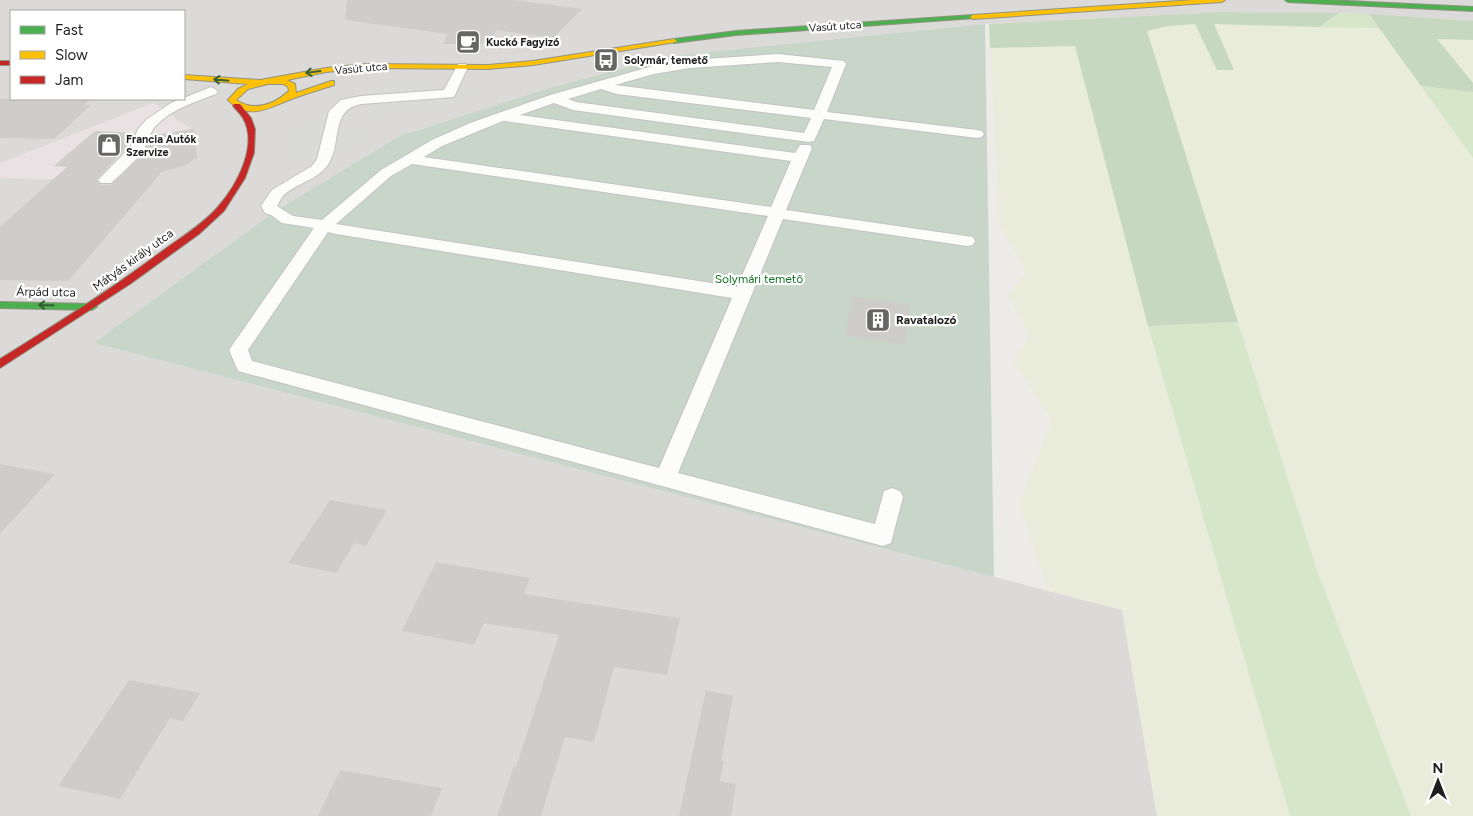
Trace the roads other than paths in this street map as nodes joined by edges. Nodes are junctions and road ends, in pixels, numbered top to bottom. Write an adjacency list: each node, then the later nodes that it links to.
1 (1222, 0): 4 (street, Vasút utca)
2 (1288, 0): 3 (street)
3 (1473, 9)
4 (456, 67): 7 (street, Vasút utca, one-way to 7); 11 (street, Vasút utca); 26 (lane)
5 (185, 78): 8 (street, one-way to 5)
6 (185, 78): 10 (street, Vasút utca)
7 (274, 80): 8 (street, Vasút utca); 11 (street)
8 (259, 82): 13 (street)
9 (602, 85): 12 (lane); 15 (lane); 15 (lane)
10 (211, 91): 13 (street, Vasút utca); 24 (lane)
11 (288, 98): 14 (street, Vasút utca)
12 (555, 98): 16 (lane); 20 (lane)
13 (235, 103): 14 (street, Vasút utca); 21 (street, Mátyás király utca)
14 (277, 104): 17 (street)
15 (820, 114): 19 (lane); 20 (lane)
16 (501, 117): 22 (lane); 23 (lane)
17 (269, 121)
18 (263, 134): 21 (street, Mátyás király utca)
19 (978, 134)
20 (809, 138): 23 (lane)
21 (250, 150): 30 (street, Mátyás király utca)
22 (409, 158): 25 (lane); 26 (lane)
23 (800, 158): 25 (lane)
24 (106, 180)
25 (777, 213): 27 (lane); 28 (lane)
26 (325, 225): 28 (lane); 32 (lane)
27 (967, 241)
28 (743, 294): 32 (lane)
29 (0, 305): 30 (street, Árpád utca, one-way to 29)
30 (92, 307): 31 (street, Mátyás király utca)
31 (0, 364)
32 (665, 478): 33 (lane)
33 (892, 497)

